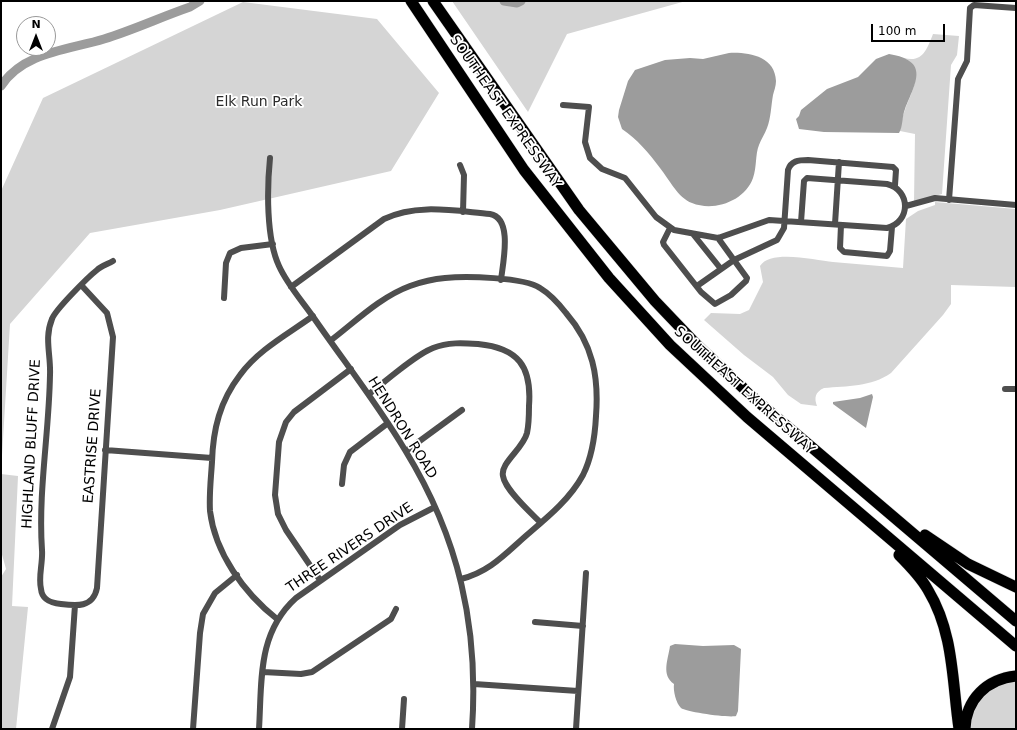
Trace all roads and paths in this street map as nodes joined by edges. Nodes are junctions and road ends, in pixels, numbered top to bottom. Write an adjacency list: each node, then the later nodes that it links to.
1 (411, 1): 45 (highway, SOUTHEAST EXPRESSWAY)
2 (433, 1): 42 (highway, SOUTHEAST EXPRESSWAY)
3 (1016, 8): 10 (street)
4 (563, 105): 18 (street)
5 (270, 158): 21 (street, HENDRON ROAD)
6 (839, 162): 8 (street); 9 (street); 14 (street)
7 (460, 165): 13 (street)
8 (838, 180): 9 (street); 15 (street); 16 (street)
9 (894, 186): 12 (street)
10 (950, 200): 11 (street); 12 (street)
11 (1016, 205)
12 (906, 206): 17 (street)
13 (463, 212): 25 (street); 28 (street)
14 (785, 221): 15 (street); 20 (street); 22 (street)
15 (801, 222): 16 (street)
16 (838, 225): 17 (street); 17 (street)
17 (892, 227)
18 (670, 228): 19 (street); 27 (street)
19 (693, 234): 20 (street); 24 (street)
20 (718, 238): 22 (street)
21 (273, 244): 28 (street, HENDRON ROAD); 29 (street)
22 (734, 260): 24 (street); 27 (street)
23 (113, 261): 26 (street, HIGHLAND BLUFF DRIVE)
24 (721, 269): 27 (street)
25 (501, 280): 31 (street); 44 (street)
26 (82, 286): 38 (street, EASTRISE DRIVE); 51 (street, HIGHLAND BLUFF DRIVE)
27 (697, 286)
28 (291, 287): 30 (street, HENDRON ROAD)
29 (224, 298)
30 (313, 316): 31 (street, HENDRON ROAD); 40 (street)
31 (330, 341): 32 (street, HENDRON ROAD)
32 (351, 369): 35 (street, HENDRON ROAD); 48 (street)
33 (1005, 389): 34 (street)
34 (1016, 389)
35 (369, 394): 37 (street, HENDRON ROAD); 44 (street)
36 (462, 410): 39 (street)
37 (388, 423): 39 (street, HENDRON ROAD); 41 (street)
38 (105, 450): 40 (street); 51 (street, EASTRISE DRIVE)
39 (406, 451): 43 (street, HENDRON ROAD)
40 (212, 458): 47 (street)
41 (342, 484)
42 (864, 492): 50 (highway); 54 (highway, SOUTHEAST EXPRESSWAY)
43 (435, 507): 48 (street, THREE RIVERS DRIVE); 49 (street, HENDRON ROAD)
44 (541, 523): 49 (street)
45 (872, 524): 57 (highway, SOUTHEAST EXPRESSWAY); 69 (highway)
46 (586, 573): 56 (street)
47 (237, 575): 53 (street); 64 (street)
48 (320, 580): 53 (street, THREE RIVERS DRIVE)
49 (461, 580): 60 (street, HENDRON ROAD)
50 (1016, 587)
51 (75, 605): 63 (street)
52 (396, 609): 58 (street)
53 (277, 619): 58 (street, THREE RIVERS DRIVE)
54 (1016, 621)
55 (535, 622): 56 (street)
56 (583, 626): 61 (street)
57 (1016, 646)
58 (263, 672): 65 (street, THREE RIVERS DRIVE)
59 (1016, 676): 70 (highway)
60 (474, 684): 61 (street); 67 (street, HENDRON ROAD)
61 (578, 691): 68 (street)
62 (404, 699): 66 (street)
63 (52, 729)
64 (193, 729)
65 (259, 729)
66 (402, 729)
67 (472, 729)
68 (576, 729)
69 (959, 729)
70 (965, 729)

